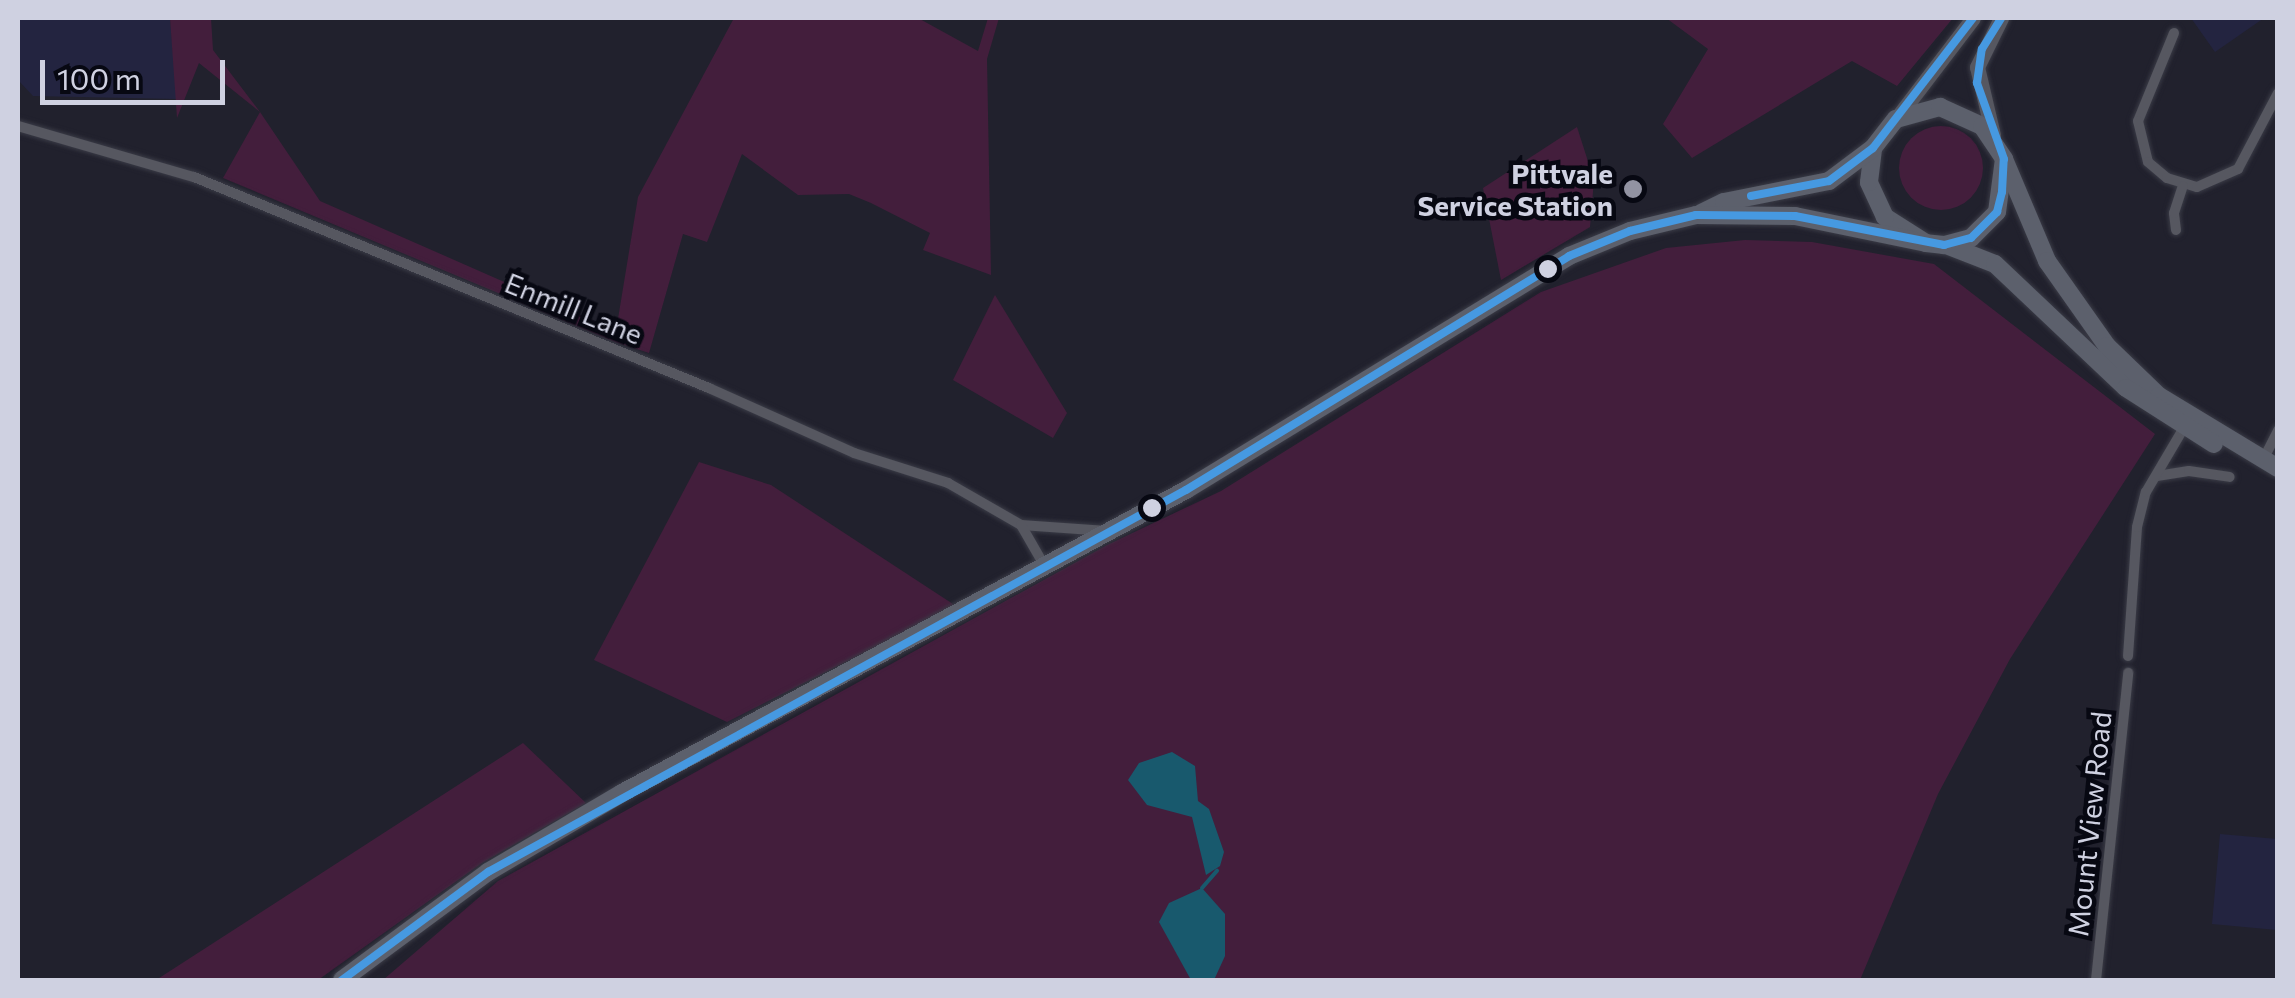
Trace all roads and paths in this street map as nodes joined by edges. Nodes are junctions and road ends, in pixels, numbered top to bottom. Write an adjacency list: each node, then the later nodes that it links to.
1 (1974, 18): 5 (main road)
2 (2001, 18): 8 (main road)
3 (2174, 33): 9 (street)
4 (2278, 93): 9 (street)
5 (1896, 119): 7 (main road); 8 (main road)
6 (18, 126): 19 (street, Enmill Lane)
7 (1873, 148): 10 (main road); 12 (main road)
8 (2000, 151): 12 (main road); 13 (main road)
9 (2184, 186): 11 (street)
10 (1696, 216): 12 (main road); 20 (main road)
11 (2176, 230)
12 (1935, 244): 14 (main road)
13 (2159, 396): 14 (street); 16 (main road)
14 (2187, 429): 16 (main road); 17 (street)
15 (2278, 430): 16 (street)
16 (2270, 466)
17 (2156, 476): 18 (street); 22 (street)
18 (2230, 477)
19 (1021, 525): 20 (street, Enmill Lane); 21 (street)
20 (1109, 531): 21 (main road)
21 (1044, 565): 24 (main road)
22 (2128, 656)
23 (2128, 673): 25 (street, Mount View Road)
24 (342, 980)
25 (2096, 980)

